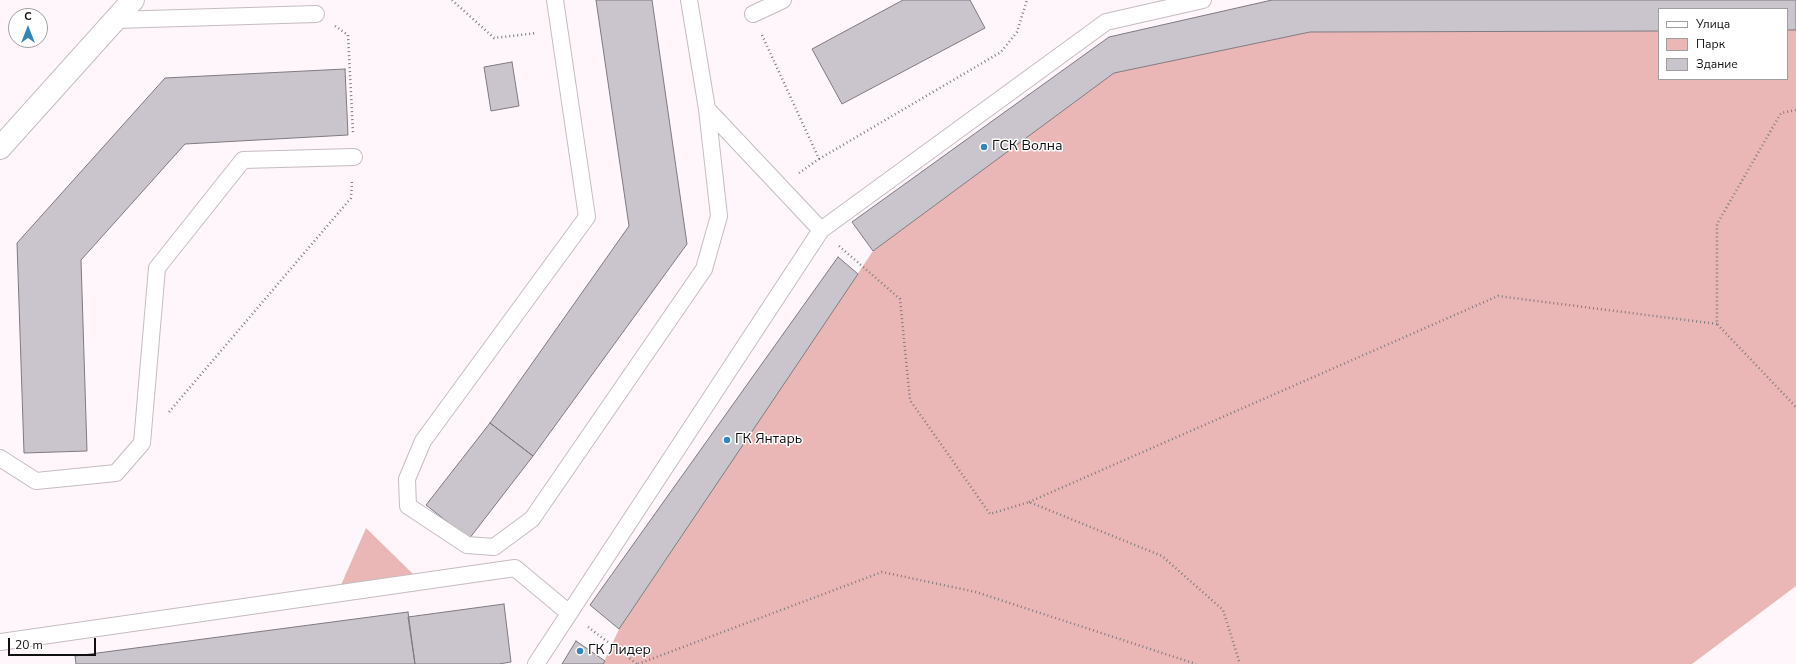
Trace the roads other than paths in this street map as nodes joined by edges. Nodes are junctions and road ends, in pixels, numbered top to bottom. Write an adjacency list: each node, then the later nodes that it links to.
1 (133, 0): 8 (street)
2 (555, 0): 9 (lane)
3 (689, 0): 9 (lane)
4 (783, 0): 7 (lane)
5 (1203, 0): 12 (lane)
6 (316, 14): 8 (lane)
7 (753, 14)
8 (115, 20): 10 (street)
9 (707, 109): 12 (lane)
10 (0, 148)
11 (354, 157): 13 (lane)
12 (821, 230): 14 (lane)
13 (0, 458)
14 (569, 613): 15 (lane); 16 (lane)
15 (0, 642)
16 (536, 664)

